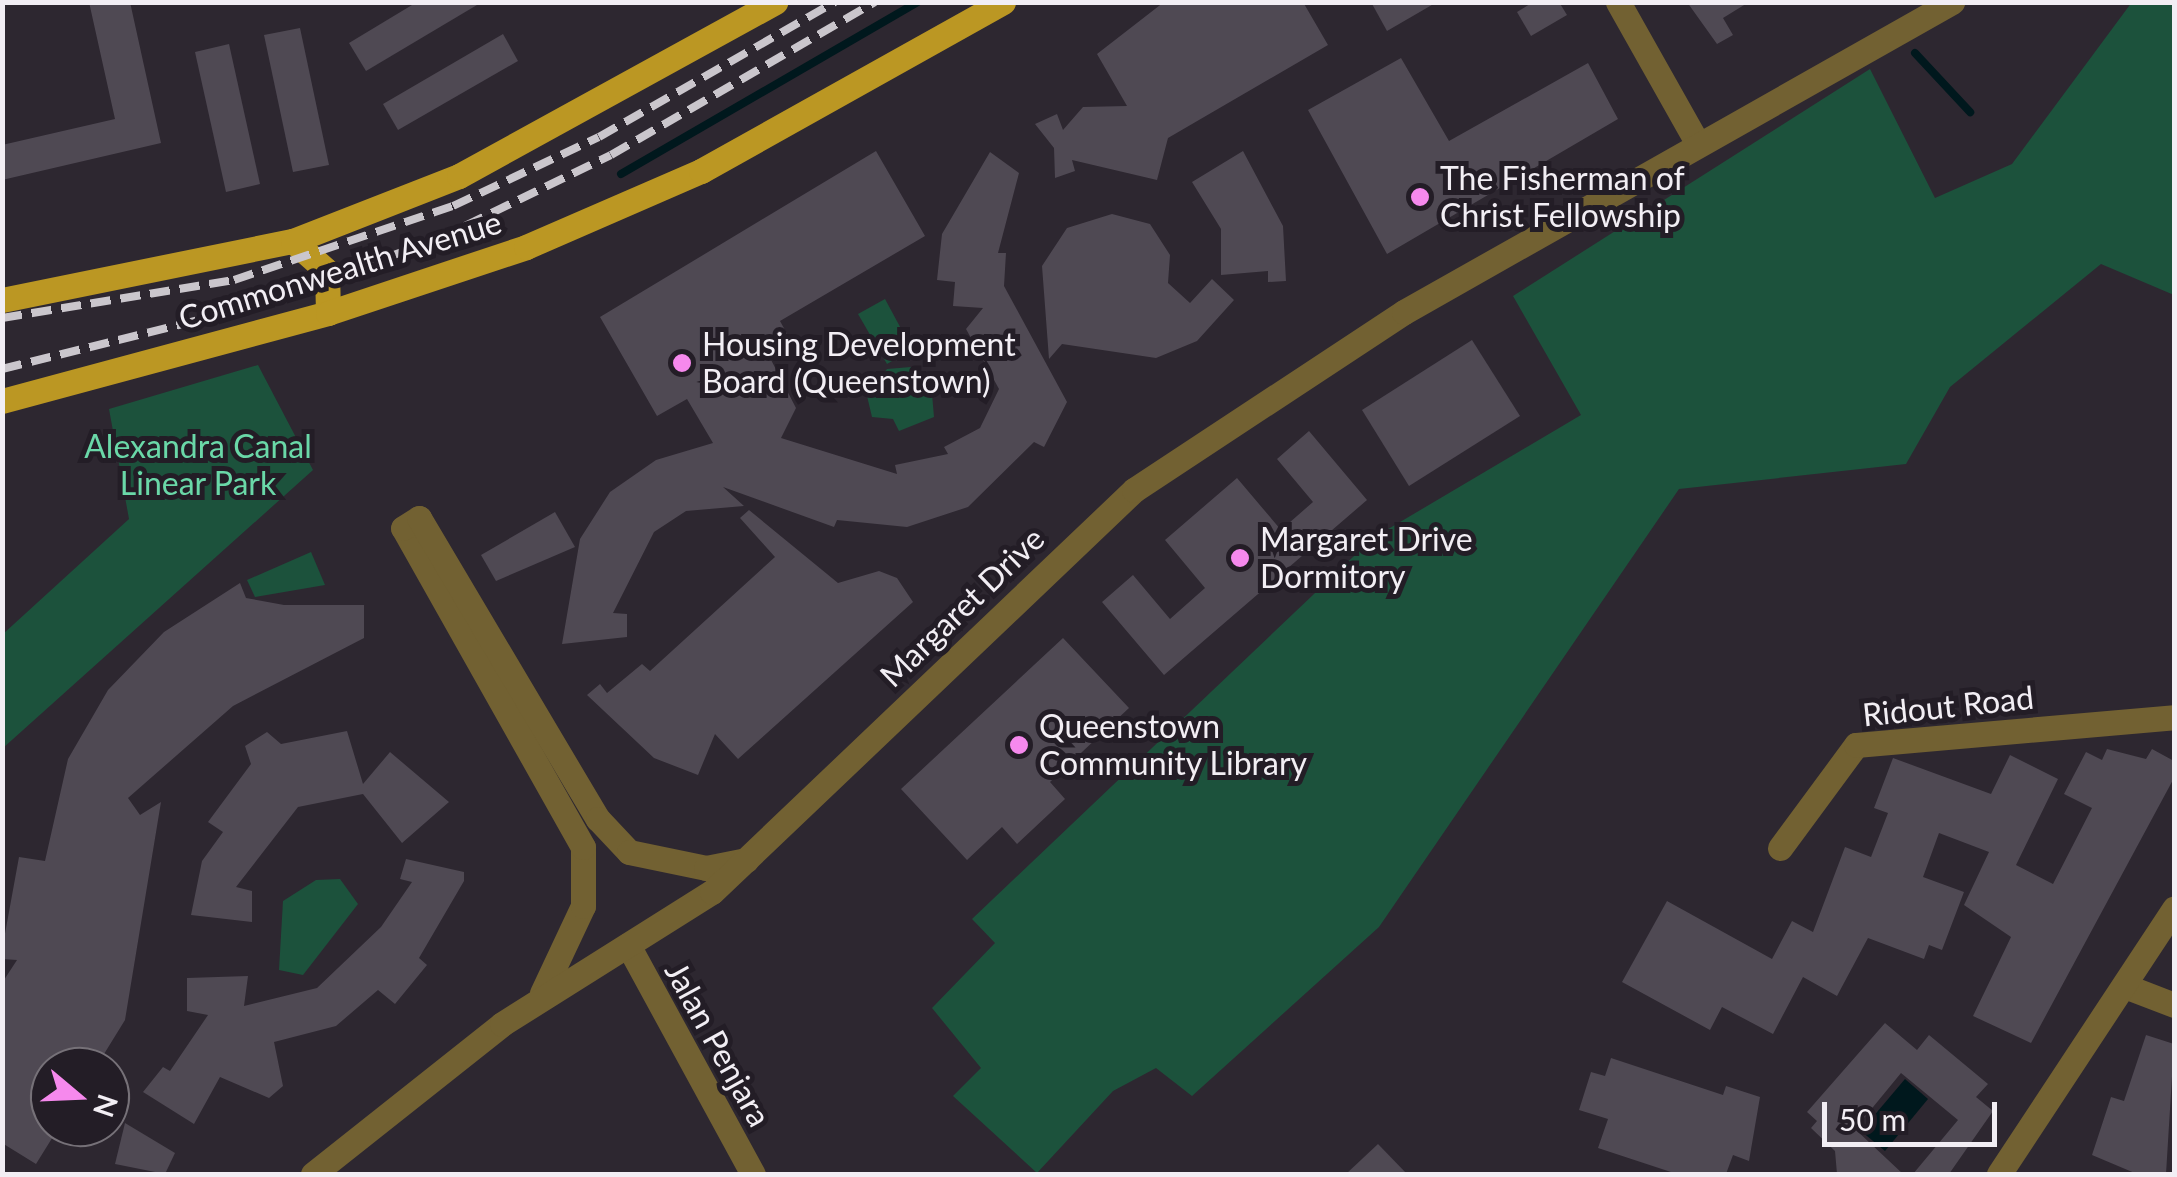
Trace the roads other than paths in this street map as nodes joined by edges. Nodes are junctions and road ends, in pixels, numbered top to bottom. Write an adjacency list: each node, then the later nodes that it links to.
1 (775, 2): 6 (main road, Commonwealth Avenue)
2 (1004, 2): 8 (main road, Commonwealth Avenue)
3 (1618, 2): 5 (street)
4 (1952, 2): 5 (street, Margaret Drive)
5 (1697, 142): 12 (street, Margaret Drive)
6 (293, 241): 7 (main road, Commonwealth Avenue); 8 (main road)
7 (2, 300)
8 (328, 314): 9 (main road, Commonwealth Avenue)
9 (2, 400)
10 (2174, 717): 11 (street, Ridout Road)
11 (1780, 848)
12 (750, 858): 14 (street, Margaret Drive); 16 (street)
13 (2174, 910): 15 (street)
14 (628, 945): 16 (street, Margaret Drive); 19 (street, Jalan Penjara)
15 (2130, 988): 17 (street); 20 (street)
16 (538, 999): 18 (street, Margaret Drive)
17 (2174, 1005)
18 (313, 1174)
19 (753, 1174)
20 (1999, 1174)

